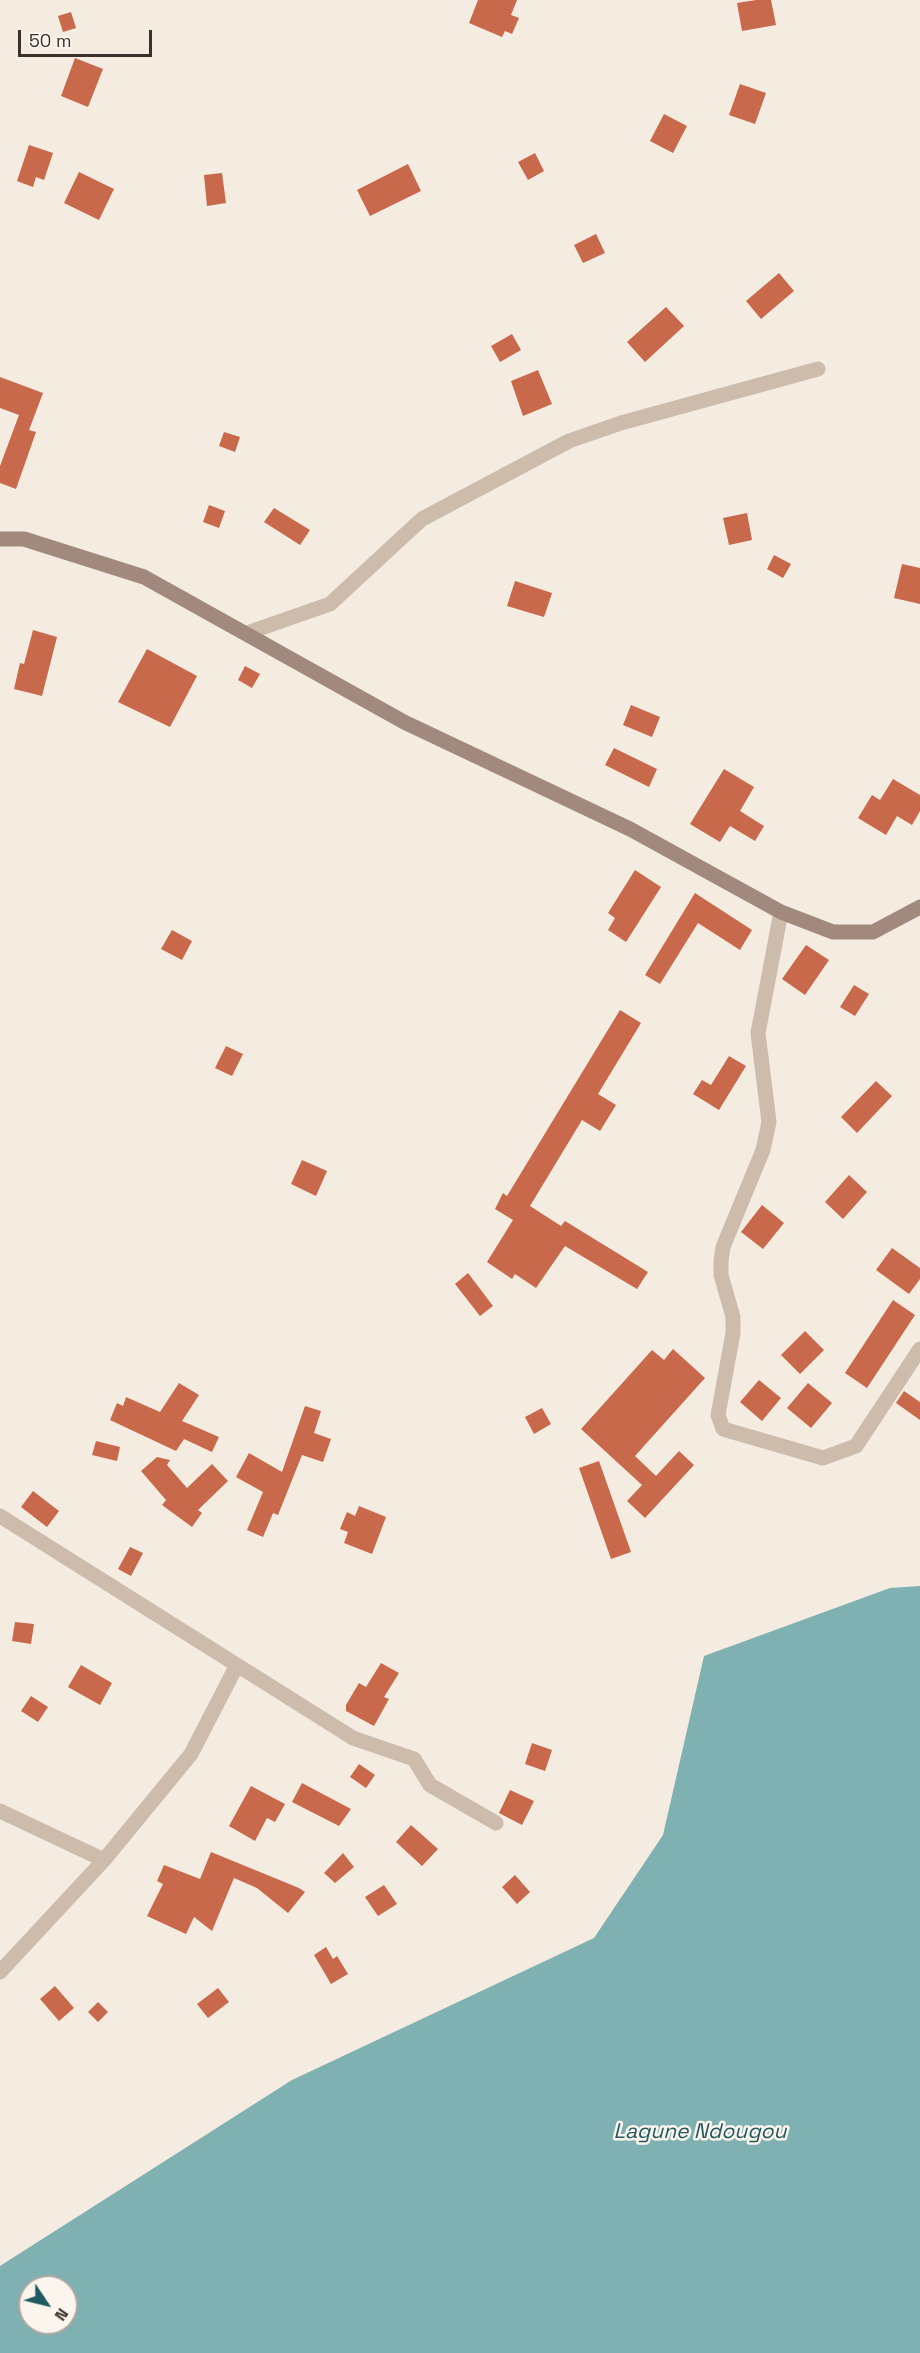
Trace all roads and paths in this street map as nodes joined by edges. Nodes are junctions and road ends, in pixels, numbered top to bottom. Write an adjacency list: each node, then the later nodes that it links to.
1 (818, 369): 3 (street)
2 (0, 539): 3 (street)
3 (247, 633): 5 (street)
4 (920, 908): 5 (street)
5 (781, 912): 6 (street)
6 (920, 1349)
7 (0, 1516): 8 (street)
8 (236, 1667): 10 (street); 11 (street)
9 (0, 1811): 11 (street)
10 (496, 1823)
11 (104, 1860): 12 (street)
12 (0, 1972)

